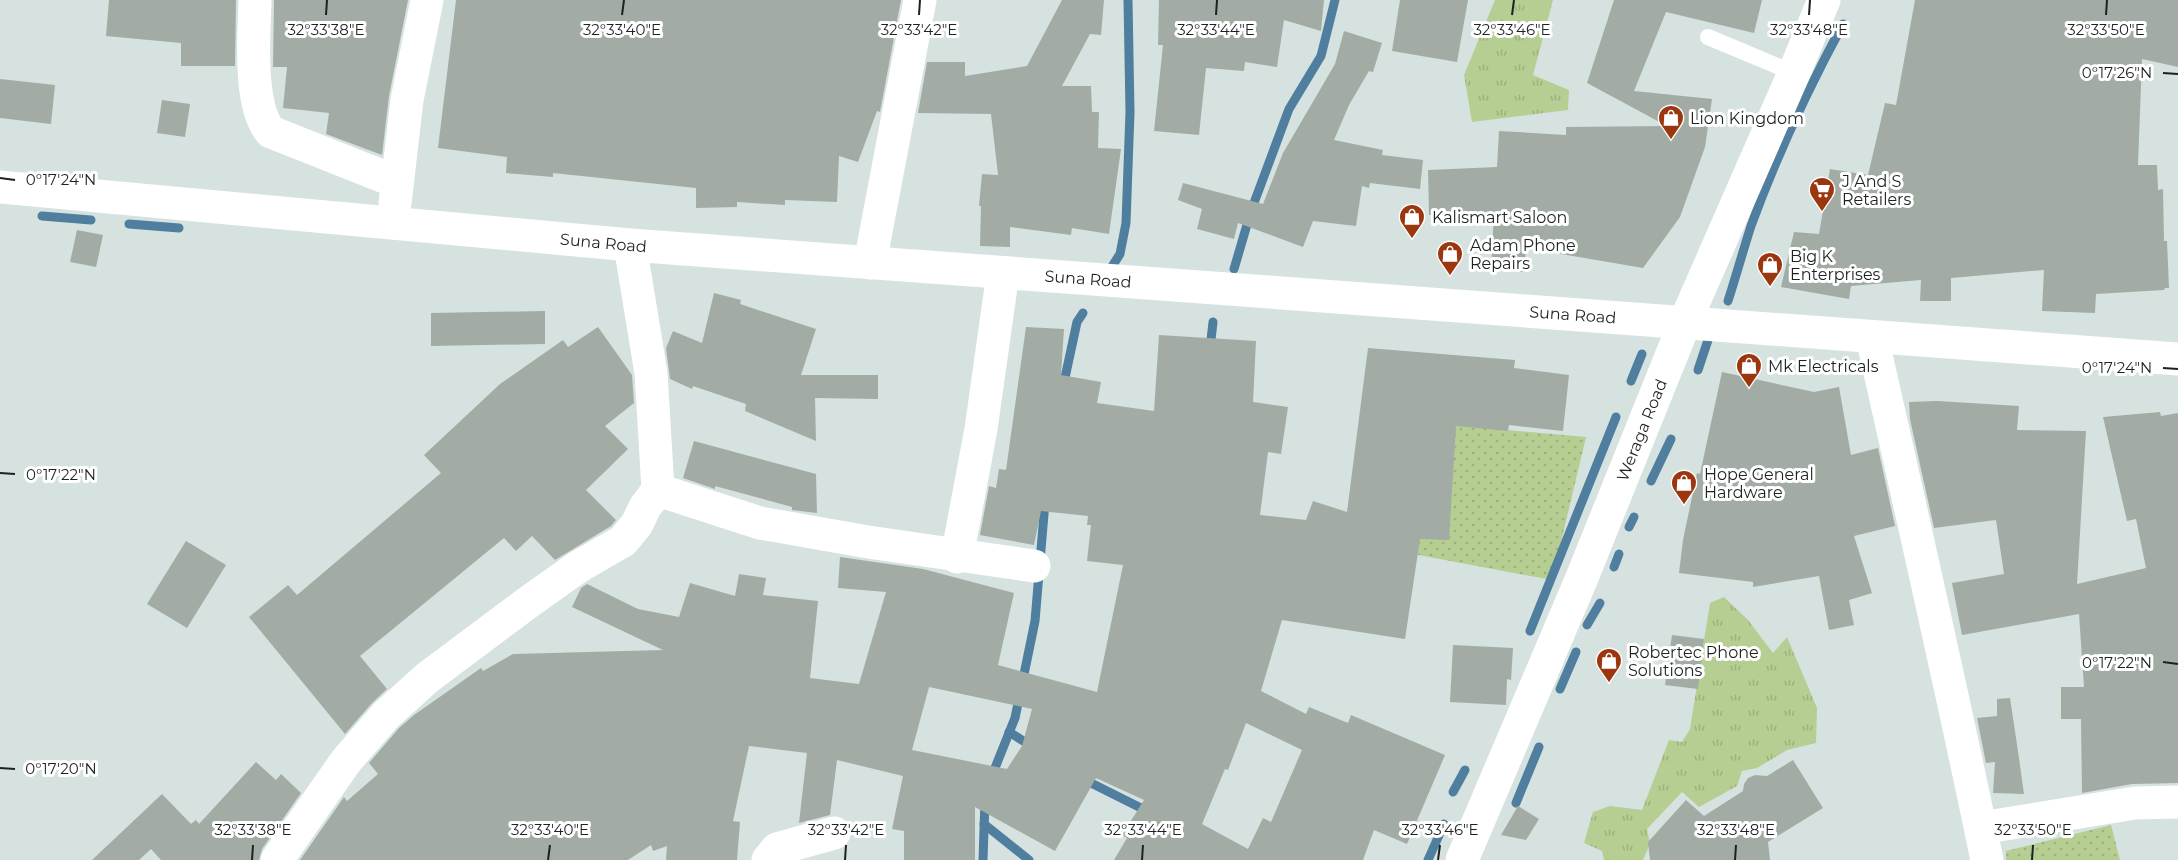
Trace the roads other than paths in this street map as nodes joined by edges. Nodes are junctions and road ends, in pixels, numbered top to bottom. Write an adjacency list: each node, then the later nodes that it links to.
1 (255, 0): 7 (street)
2 (428, 0): 7 (street)
3 (920, 0): 11 (street)
4 (1824, 0): 6 (street, Weraga Road)
5 (1708, 37): 6 (lane)
6 (1794, 73): 13 (street, Weraga Road)
7 (397, 182): 9 (street)
8 (0, 187): 9 (street, Suna Road)
9 (393, 222): 10 (street, Suna Road)
10 (630, 245): 11 (street, Suna Road); 16 (street)
11 (870, 262): 12 (street, Suna Road)
12 (1003, 273): 13 (street, Suna Road); 17 (street)
13 (1685, 322): 14 (street, Suna Road); 24 (street, Weraga Road)
14 (1872, 337): 15 (street, Suna Road); 20 (street)
15 (2178, 359)
16 (658, 490): 17 (street); 22 (street)
17 (957, 556): 18 (street)
18 (1034, 566)
19 (2178, 802): 20 (street)
20 (1981, 828): 25 (street)
21 (834, 833): 23 (street)
22 (277, 860)
23 (768, 860)
24 (1462, 860)
25 (1987, 860)

